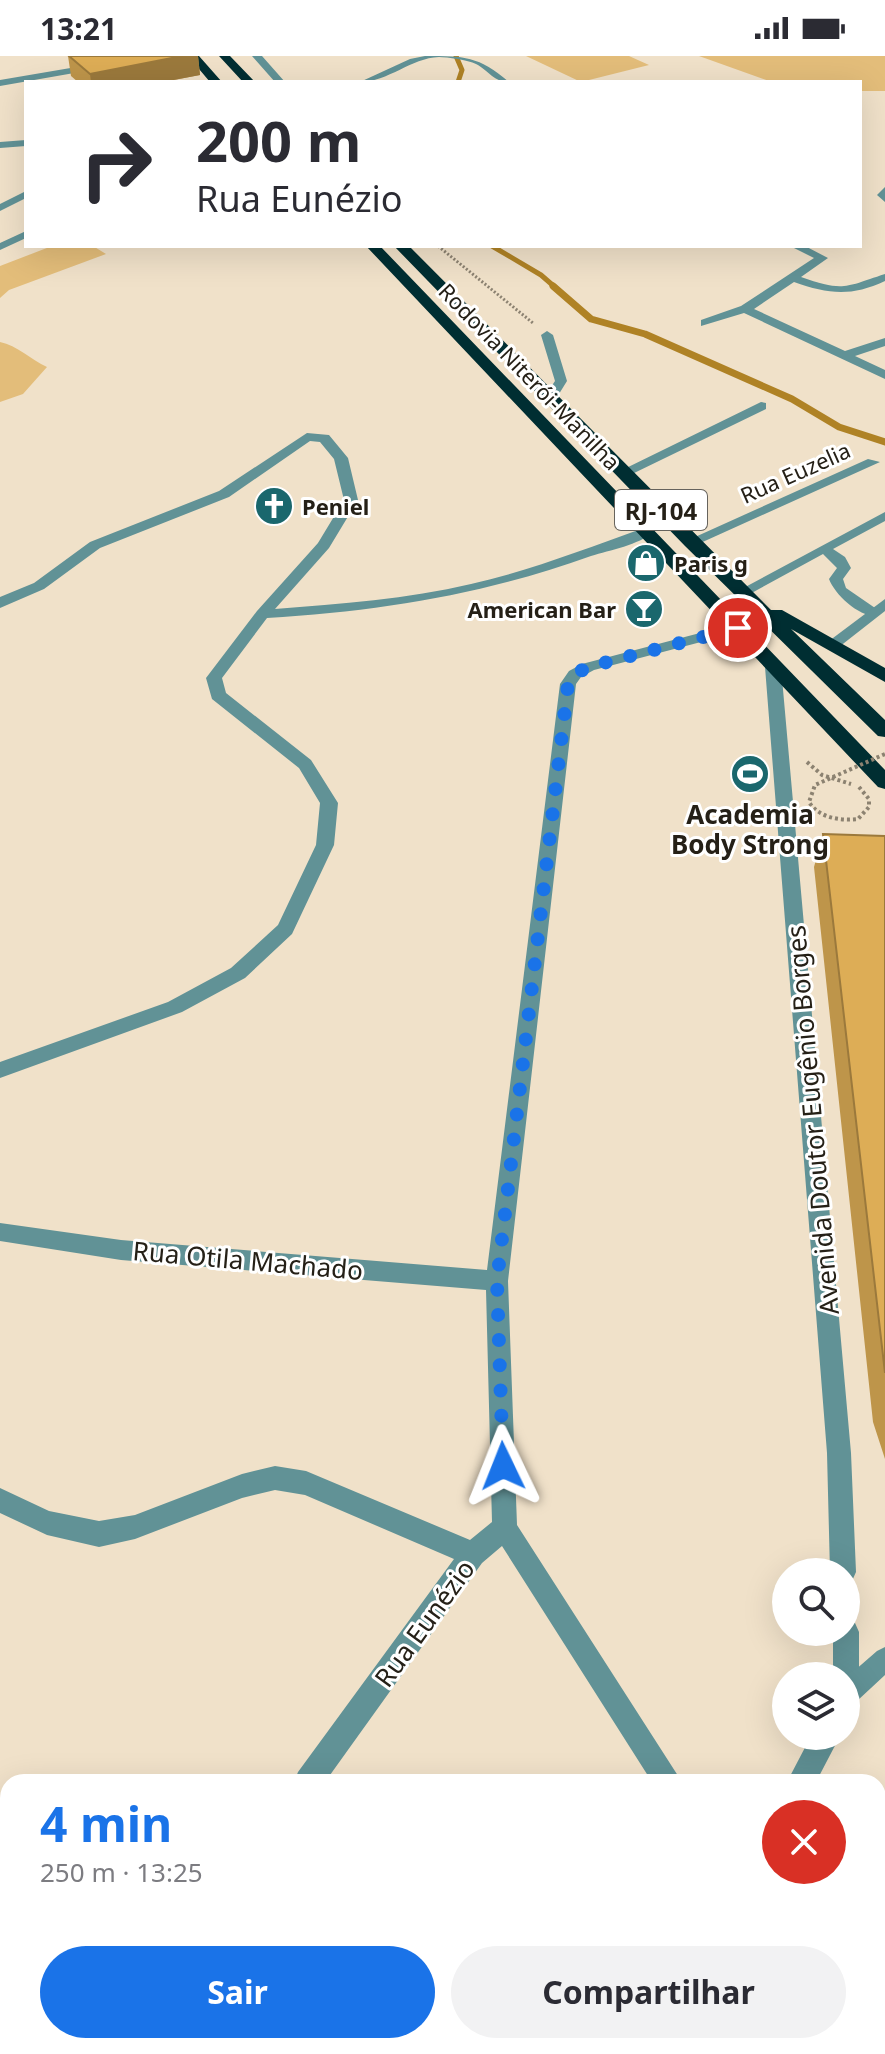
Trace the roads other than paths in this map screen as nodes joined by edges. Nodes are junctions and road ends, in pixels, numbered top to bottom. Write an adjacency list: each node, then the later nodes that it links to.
1 (193, 56): 8 (highway)
2 (224, 56): 9 (highway)
3 (257, 56): 10 (street)
4 (436, 56): 11 (lane)
5 (443, 56): 6 (lane)
6 (462, 57): 12 (lane)
7 (107, 64): 13 (street)
8 (214, 80)
9 (247, 80)
10 (278, 80)
11 (369, 80)
12 (502, 80)
13 (0, 83)
14 (24, 143): 15 (street)
15 (0, 145)
16 (885, 190): 18 (street)
17 (24, 195): 19 (street)
18 (885, 199)
19 (0, 208)
20 (24, 235): 21 (street)
21 (0, 247)
22 (375, 248): 38 (highway, Rodovia Niterói-Manilha / RJ-104)
23 (403, 248): 33 (highway, Rodovia Niterói-Manilha / RJ-104)
24 (800, 248): 26 (street)
25 (885, 277): 26 (street)
26 (794, 278): 27 (street)
27 (745, 309): 28 (street); 31 (street)
28 (705, 323)
29 (547, 335): 33 (street)
30 (885, 342): 31 (street)
31 (846, 355): 32 (street)
32 (885, 375)
33 (549, 399): 36 (highway, Rodovia Niterói-Manilha / RJ-104)
34 (761, 406): 36 (street)
35 (873, 462): 39 (street, Rua Euzelia)
36 (625, 472): 39 (highway, Rodovia Niterói-Manilha / RJ-104)
37 (885, 516): 40 (lane)
38 (646, 532): 44 (street); 45 (highway, Rodovia Niterói-Manilha / RJ-104)
39 (691, 542): 41 (highway, Rodovia Niterói-Manilha / RJ-104)
40 (824, 549): 41 (lane); 43 (lane)
41 (749, 598): 46 (highway); 49 (highway, Rodovia Niterói-Manilha / RJ-104)
42 (0, 603): 44 (street)
43 (879, 609): 46 (street)
44 (262, 614): 51 (street)
45 (738, 628): 47 (highway, Rodovia Niterói-Manilha / RJ-104); 53 (street)
46 (834, 644): 48 (highway)
47 (773, 667): 50 (highway, Rodovia Niterói-Manilha / RJ-104); 57 (street, Avenida Doutor Eugênio Borges)
48 (885, 676)
49 (885, 731)
50 (885, 782)
51 (0, 1070)
52 (0, 1232): 53 (street, Rua Otila Machado)
53 (497, 1281): 55 (street)
54 (0, 1500): 56 (street)
55 (505, 1528): 56 (street, Rua Eunézio); 62 (street)
56 (473, 1554): 61 (street, Rua Eunézio)
57 (843, 1558)
58 (885, 1659): 59 (lane)
59 (860, 1682)
60 (818, 1750): 63 (street)
61 (314, 1774)
62 (663, 1774)
63 (805, 1774)

